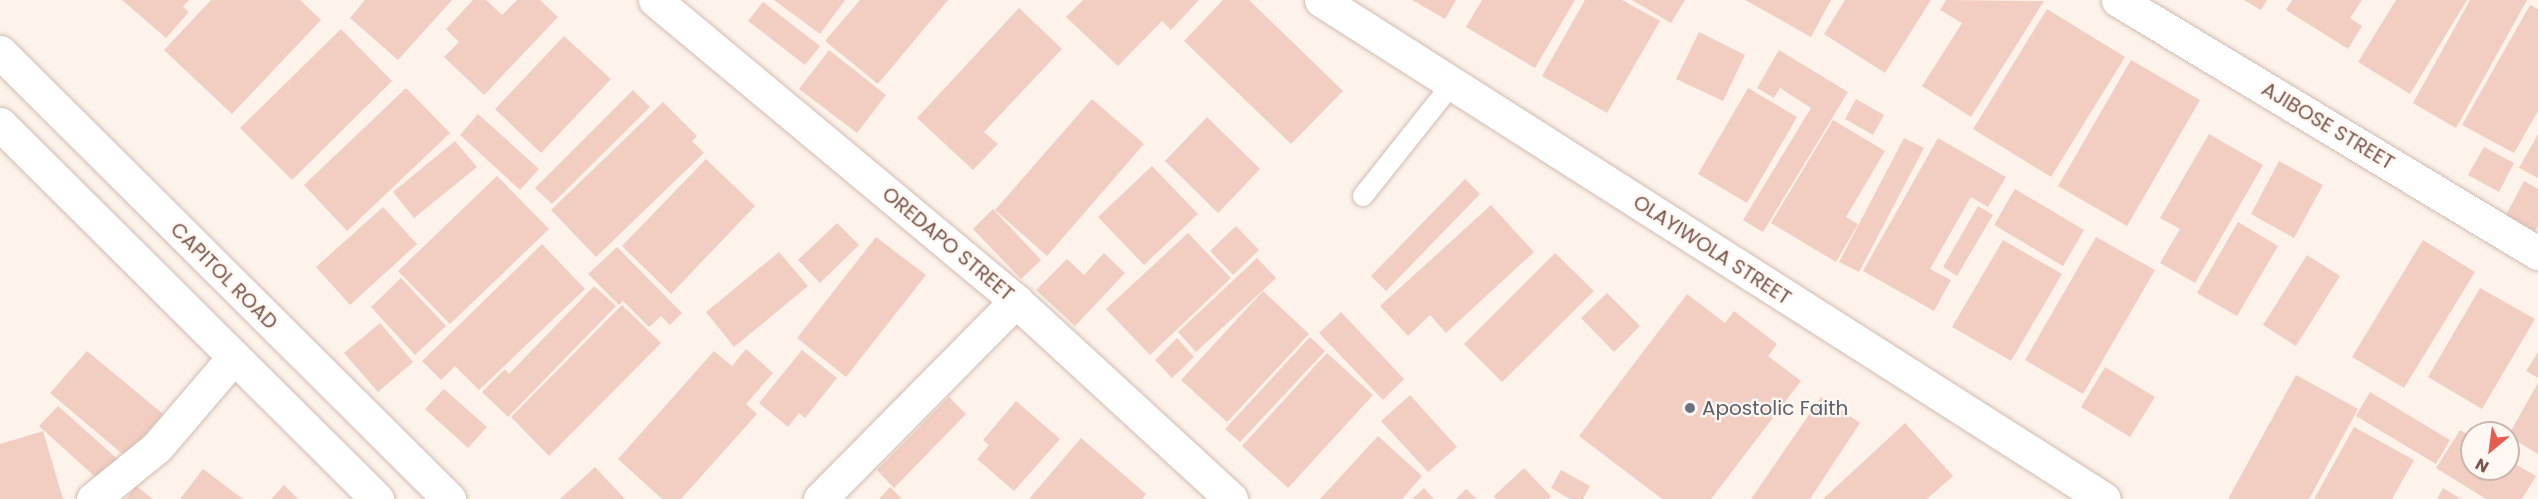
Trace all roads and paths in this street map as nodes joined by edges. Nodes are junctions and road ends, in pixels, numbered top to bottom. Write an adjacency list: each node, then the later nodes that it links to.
1 (655, 0): 9 (street, OREDAPO STREET)
2 (1322, 0): 5 (street, OLAYIWOLA STREET)
3 (2118, 0): 8 (street, AJIBOSE STREET)
4 (0, 52): 13 (street, CAPITOL ROAD)
5 (1452, 84): 7 (lane); 16 (street, OLAYIWOLA STREET)
6 (0, 124): 10 (street)
7 (1363, 196)
8 (2538, 253)
9 (1016, 301): 14 (street); 15 (street, OREDAPO STREET)
10 (234, 357): 11 (street); 12 (street)
11 (93, 499)
12 (377, 499)
13 (449, 499)
14 (820, 499)
15 (1231, 499)
16 (2104, 499)

